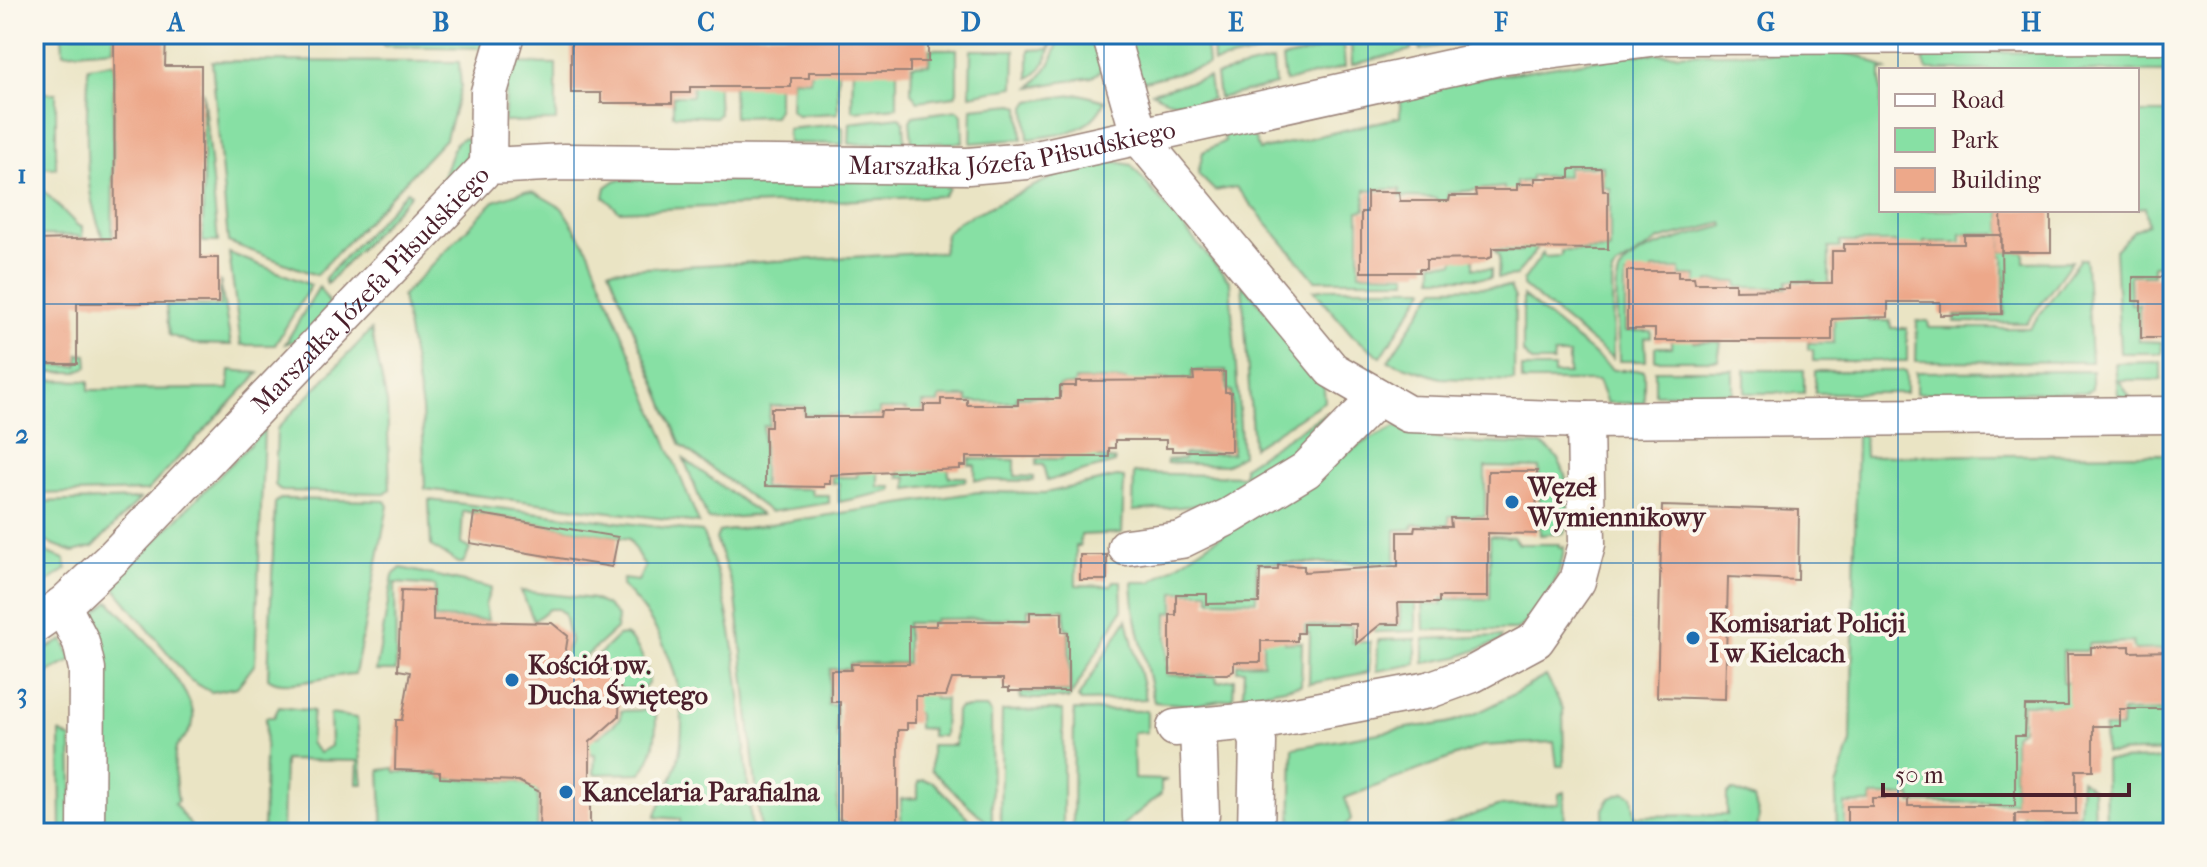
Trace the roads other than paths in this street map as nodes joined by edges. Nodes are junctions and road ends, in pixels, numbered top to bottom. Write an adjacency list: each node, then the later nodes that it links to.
1 (506, 34): 5 (street)
2 (1110, 34): 4 (street)
3 (2173, 35): 4 (street, Marszałka Józefa Piłsudskiego)
4 (1140, 138): 5 (street, Marszałka Józefa Piłsudskiego); 6 (street)
5 (488, 166): 10 (street, Marszałka Józefa Piłsudskiego)
6 (1378, 397): 8 (street); 9 (street)
7 (2173, 415): 8 (street)
8 (1585, 420): 11 (street)
9 (1126, 547)
10 (48, 615): 14 (street)
11 (1251, 721): 12 (street); 13 (street)
12 (1201, 815)
13 (1256, 830)
14 (86, 833)

